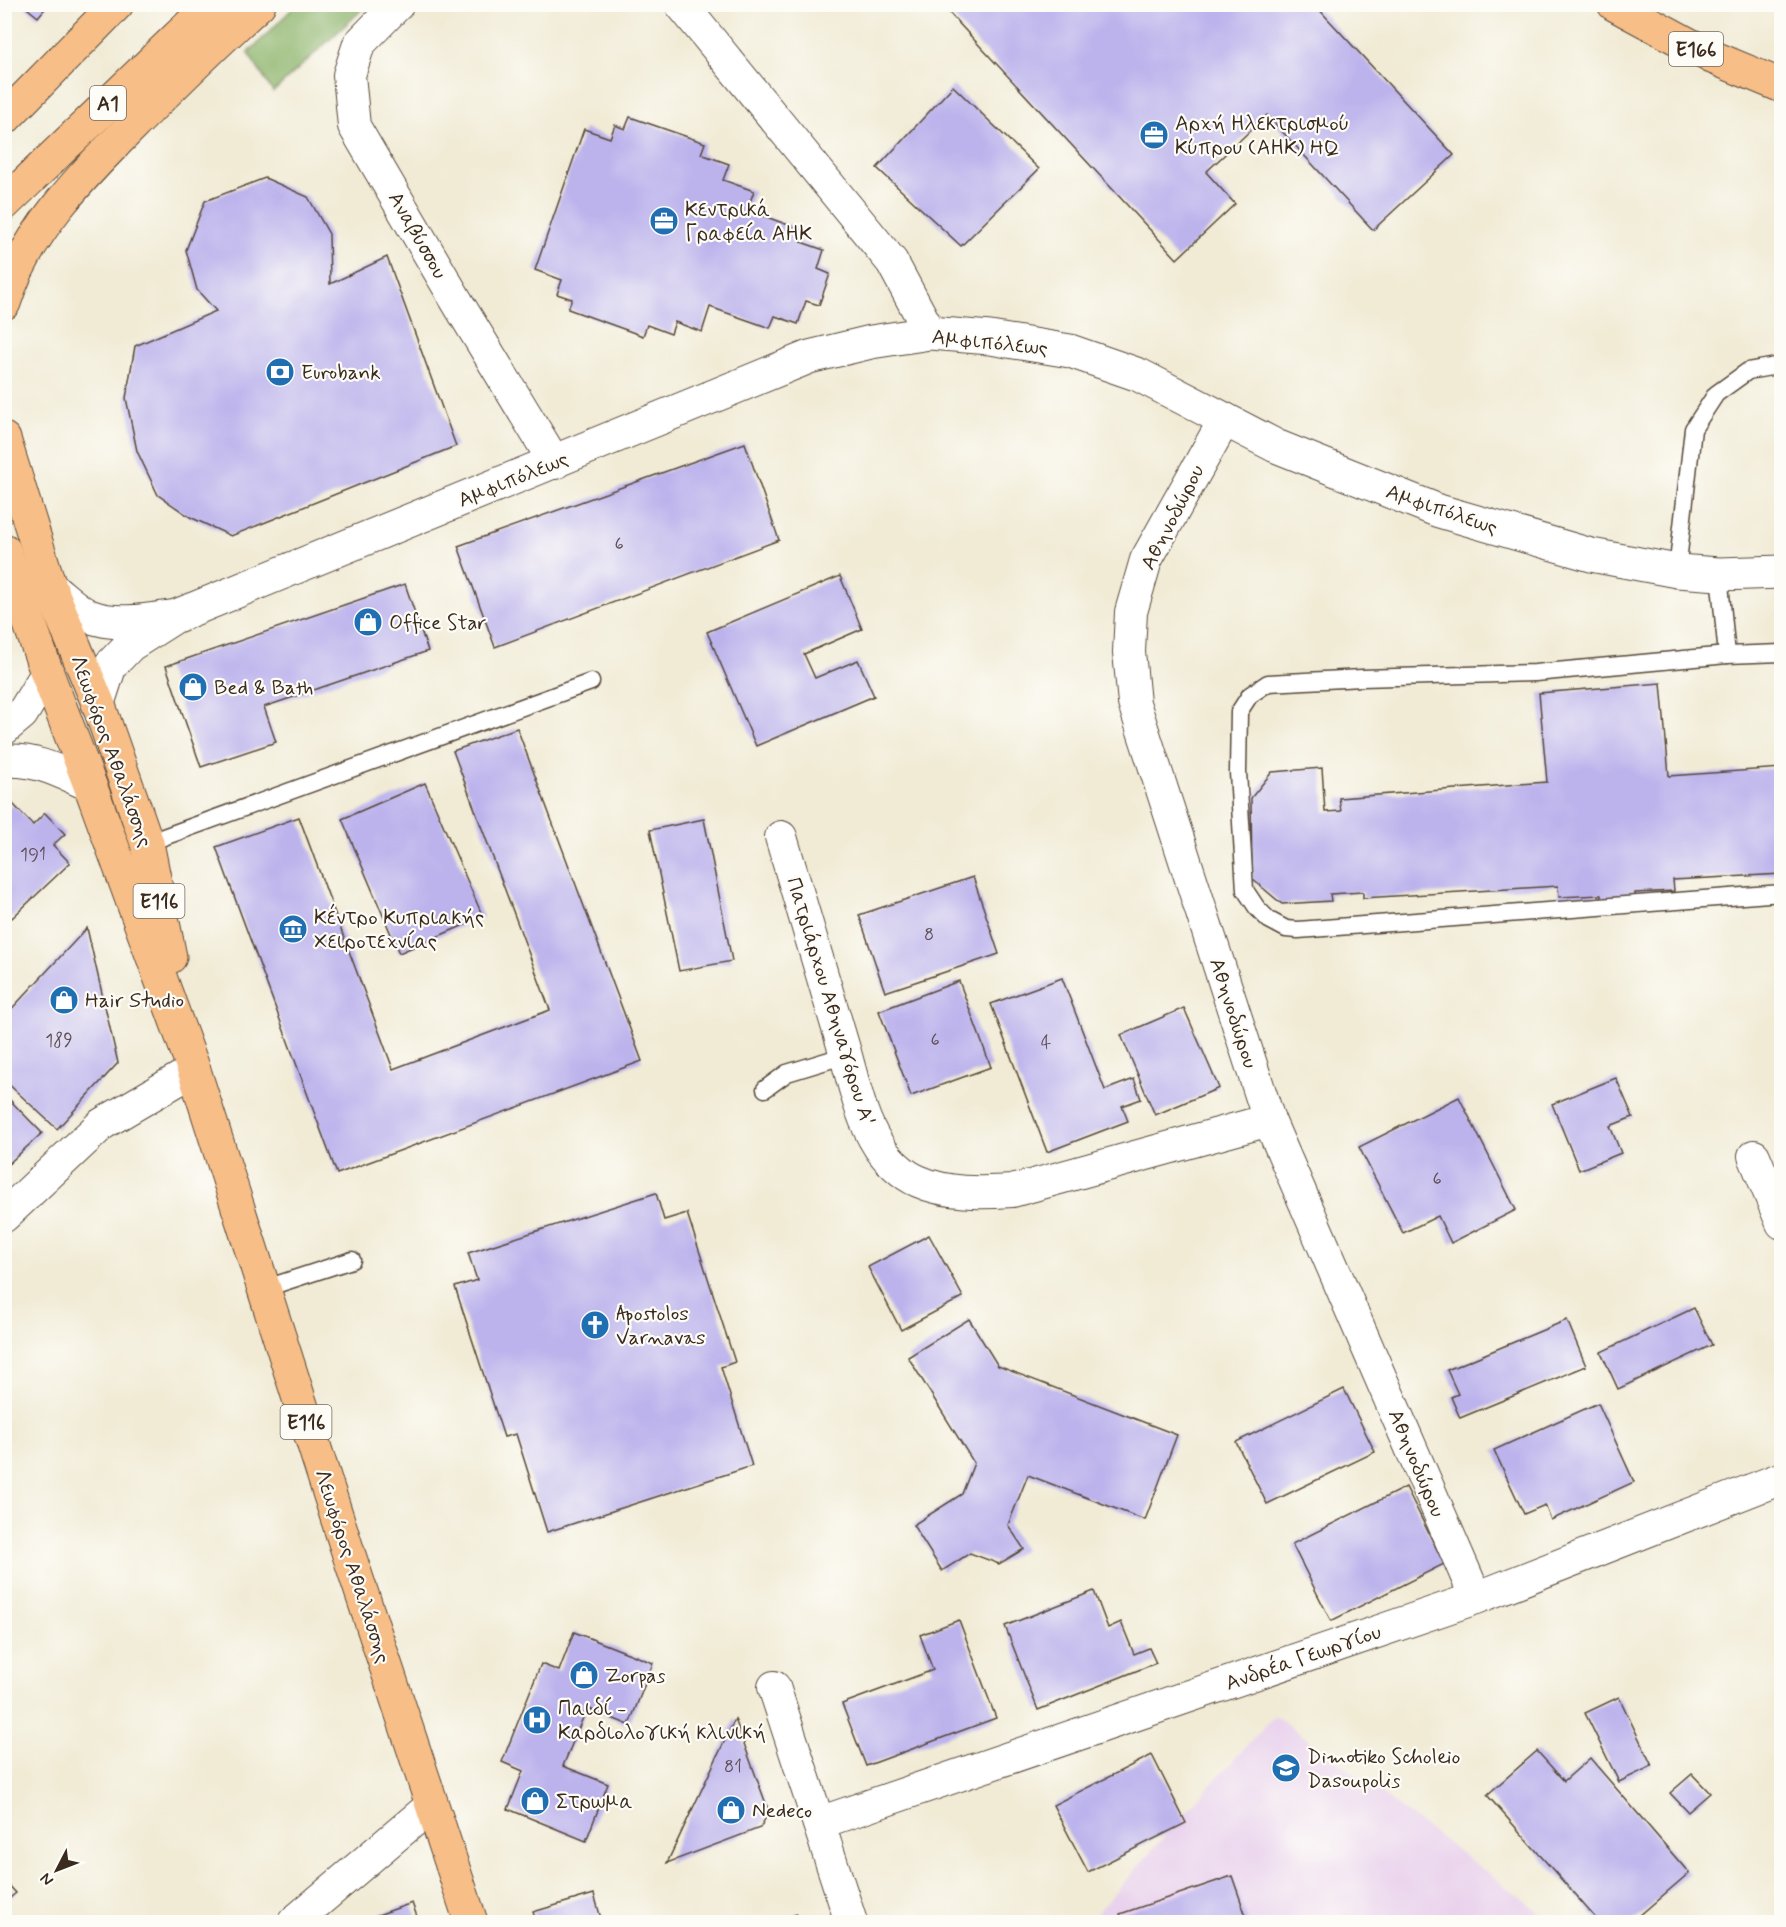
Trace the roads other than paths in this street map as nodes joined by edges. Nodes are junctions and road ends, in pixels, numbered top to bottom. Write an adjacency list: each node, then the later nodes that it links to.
1 (117, 4): 8 (main road)
2 (212, 4): 9 (main road, A1)
3 (260, 4): 10 (main road)
4 (398, 4): 15 (street, Αναβύσσου)
5 (681, 4): 11 (street)
6 (1614, 4): 7 (main road, E166)
7 (1782, 86)
8 (4, 119)
9 (4, 204)
10 (4, 303)
11 (930, 333): 13 (street, Αμφιπόλεως); 15 (street, Αμφιπόλεως)
12 (1782, 365): 17 (lane)
13 (1225, 419): 17 (street, Αμφιπόλεως); 36 (street, Αθηνοδώρου)
14 (4, 439): 20 (main road, Λεωφόρος Αθαλάσσης / E116)
15 (555, 462): 21 (street, Αμφιπόλεως)
16 (4, 550): 24 (main road, Λεωφόρος Αθαλάσσης / E116)
17 (1677, 571): 19 (street, Αμφιπόλεως)
18 (1782, 572): 19 (street, Αμφιπόλεως)
19 (1719, 574): 23 (lane)
20 (50, 587): 21 (street, Αμφιπόλεως); 26 (main road, Λεωφόρος Αθαλάσσης / E116)
21 (174, 617): 26 (street, Αμφιπόλεως)
22 (1782, 653): 23 (lane)
23 (1727, 655): 32 (lane)
24 (47, 673): 27 (street); 29 (main road, Λεωφόρος Αθαλάσσης / E116)
25 (591, 682): 31 (lane)
26 (98, 703): 31 (main road, Λεωφόρος Αθαλάσσης / E116)
27 (4, 729)
28 (4, 761): 29 (street)
29 (90, 785): 34 (main road, Λεωφόρος Αθαλάσσης / E116)
30 (781, 837): 33 (street, Πατριάρχου Αθηναγόρου Α')
31 (147, 843): 34 (main road, Λεωφόρος Αθαλάσσης / E116)
32 (1782, 893)
33 (846, 1055): 35 (lane); 36 (street, Πατριάρχου Αθηναγόρου Α')
34 (194, 1070): 38 (street); 41 (main road, Λεωφόρος Αθαλάσσης / E116)
35 (765, 1089)
36 (1269, 1120): 43 (street, Αθηνοδώρου)
37 (1754, 1156): 39 (street)
38 (4, 1216)
39 (1782, 1223)
40 (352, 1260): 41 (lane)
41 (263, 1289): 45 (main road, Λεωφόρος Αθαλάσσης / E116)
42 (1782, 1478): 43 (street, Ανδρέα Γεωργίου)
43 (1476, 1598): 46 (street, Ανδρέα Γεωργίου)
44 (774, 1687): 46 (street)
45 (431, 1806): 47 (street); 48 (main road, Λεωφόρος Αθαλάσσης / E116)
46 (819, 1823): 49 (street)
47 (294, 1923)
48 (471, 1923)
49 (851, 1923)

